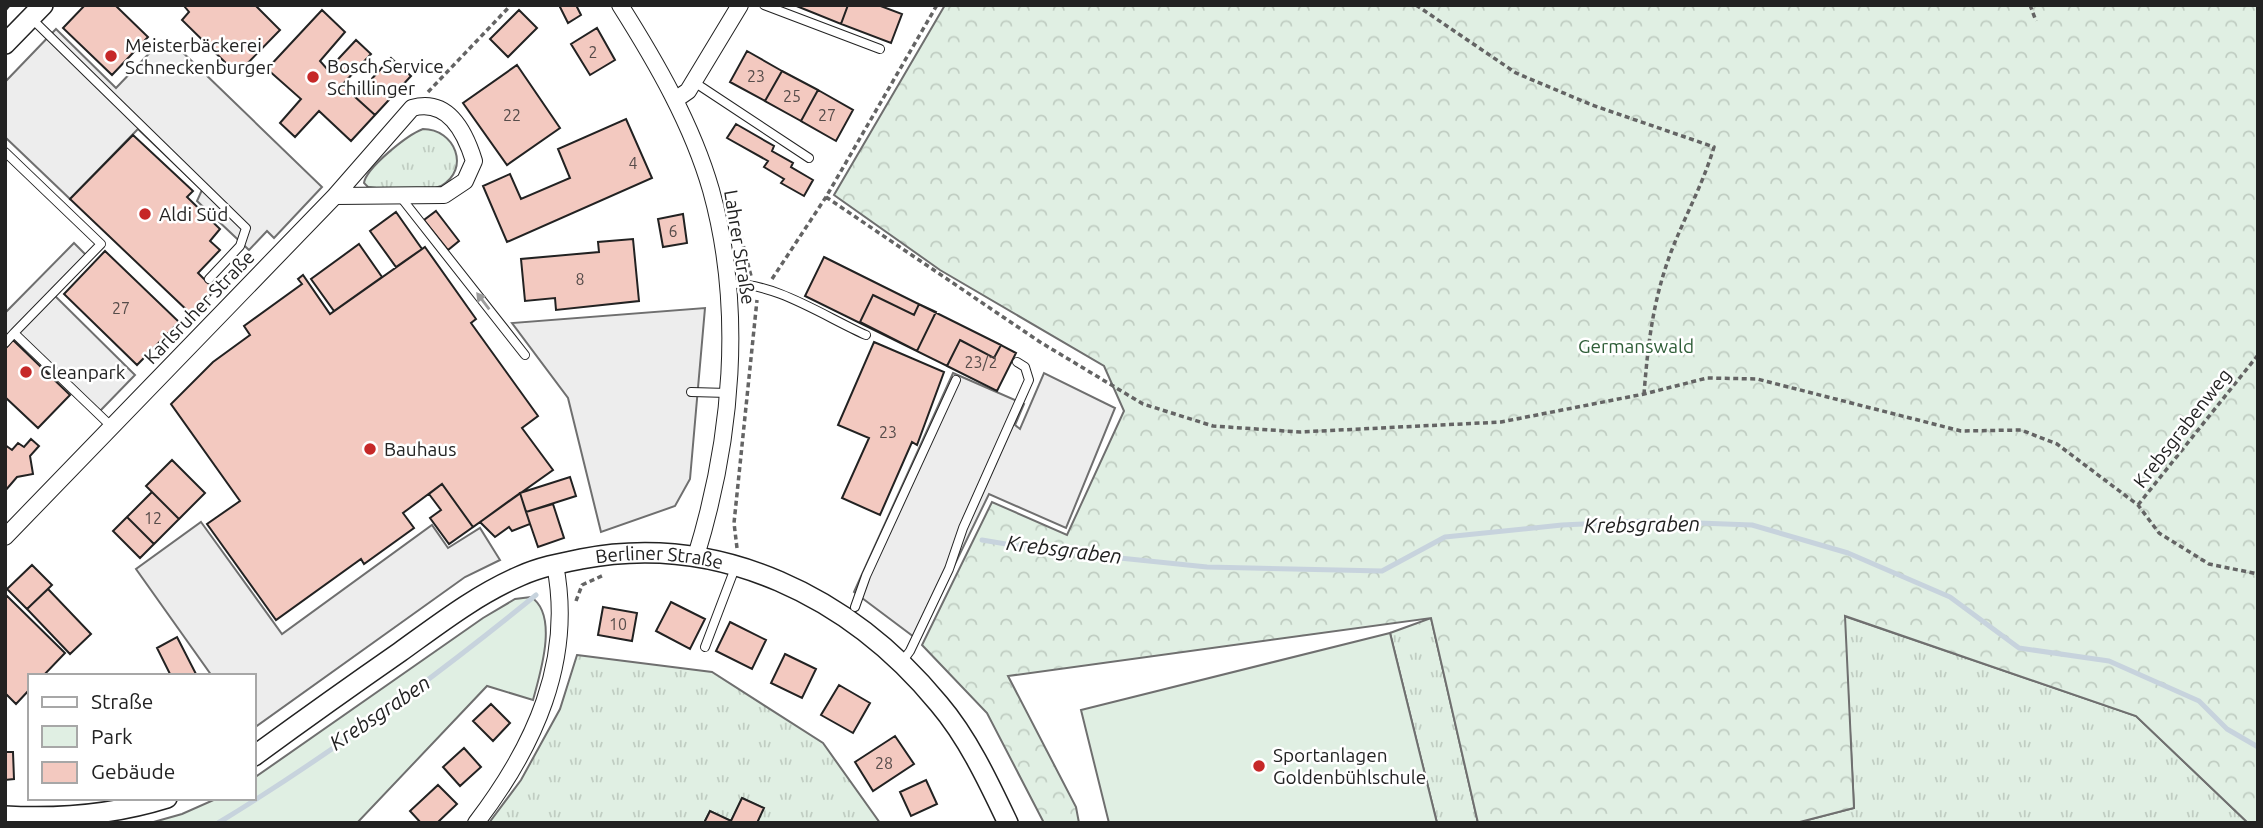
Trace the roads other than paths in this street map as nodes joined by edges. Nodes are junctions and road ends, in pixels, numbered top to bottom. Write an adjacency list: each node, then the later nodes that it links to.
1 (620, 5): 8 (street, Lahrer Straße)
2 (740, 5): 7 (street)
3 (764, 5): 6 (lane)
4 (37, 12): 5 (street); 13 (lane)
5 (5, 44)
6 (880, 49)
7 (694, 82): 8 (street); 10 (lane)
8 (675, 100): 14 (street, Lahrer Straße)
9 (5, 152): 15 (lane)
10 (810, 158)
11 (398, 193): 12 (street); 12 (street, Karlsruher Straße); 18 (lane, one-way to 11)
12 (335, 196): 23 (street, Karlsruher Straße)
13 (209, 279)
14 (728, 284): 16 (lane); 22 (street, Lahrer Straße)
15 (15, 333): 17 (lane); 23 (lane)
16 (866, 335)
17 (5, 343)
18 (525, 355)
19 (1017, 362): 34 (lane)
20 (956, 380): 24 (lane)
21 (691, 392): 22 (lane)
22 (728, 393): 29 (street, Lahrer Straße)
23 (113, 428): 28 (street, Karlsruher Straße)
24 (923, 452): 25 (lane); 26 (lane)
25 (933, 456)
26 (902, 499): 27 (lane); 32 (lane)
27 (911, 503)
28 (5, 537)
29 (696, 556): 30 (street, Berliner Straße); 31 (street, Berliner Straße)
30 (736, 557): 33 (lane); 34 (street, Berliner Straße)
31 (555, 565): 35 (street, Berliner Straße); 38 (street)
32 (855, 607)
33 (705, 647)
34 (901, 663): 39 (street, Berliner Straße)
35 (256, 755)
36 (157, 800): 37 (street)
37 (5, 816)
38 (476, 823)
39 (1009, 823)

